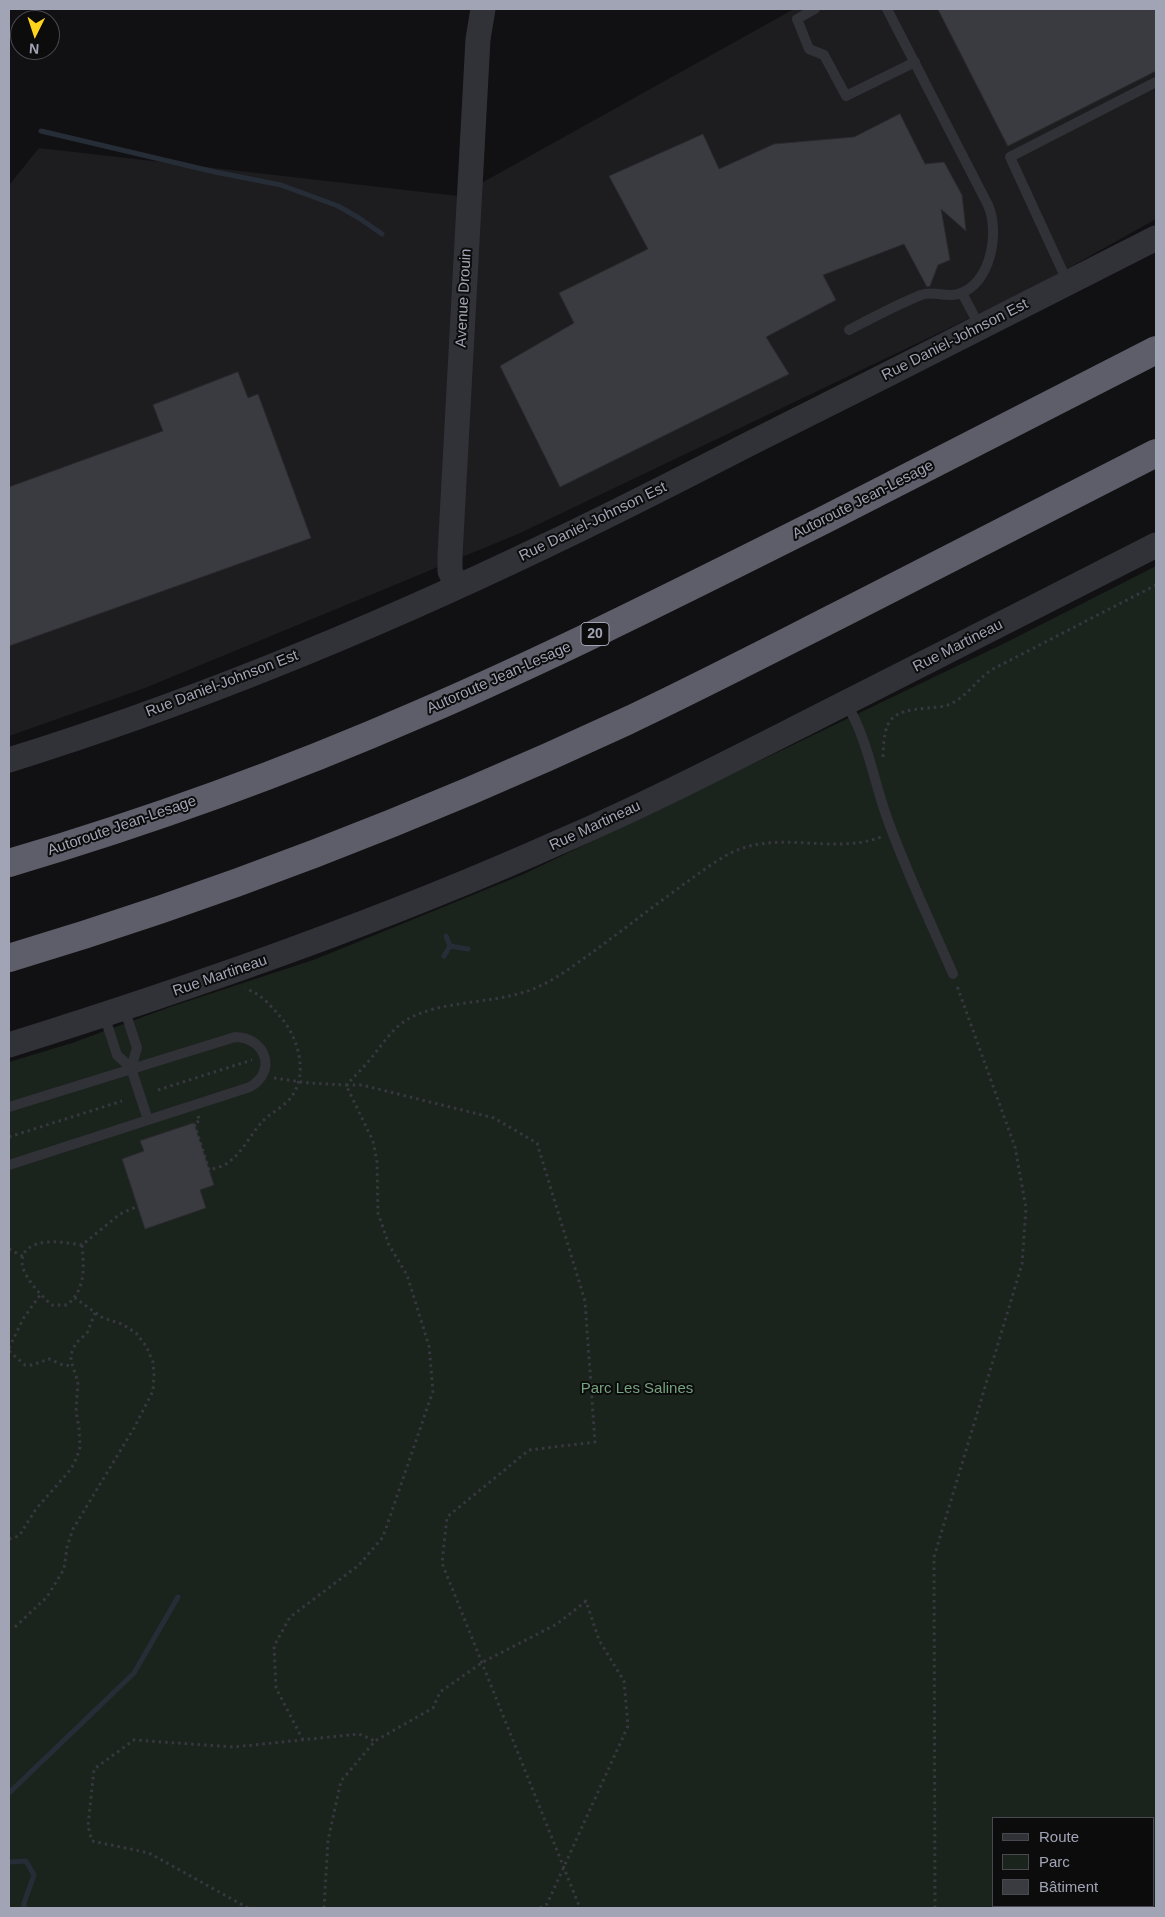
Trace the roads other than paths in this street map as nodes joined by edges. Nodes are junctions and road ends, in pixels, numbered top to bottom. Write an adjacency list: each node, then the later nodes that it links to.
1 (483, 9): 14 (street, Avenue Drouin)
2 (815, 9): 4 (lane)
3 (887, 9): 4 (lane)
4 (915, 62): 8 (lane)
5 (1156, 82): 7 (lane)
6 (1156, 238): 7 (street, Rue Daniel-Johnson Est)
7 (1068, 283): 9 (street, Rue Daniel-Johnson Est)
8 (962, 293): 9 (lane); 10 (lane)
9 (980, 328): 14 (street, Rue Daniel-Johnson Est)
10 (849, 330)
11 (1156, 350): 17 (highway, Autoroute Jean-Lesage / 20)
12 (1156, 453): 18 (highway)
13 (1156, 545): 15 (street, Rue Martineau)
14 (457, 587): 16 (street, Rue Daniel-Johnson Est)
15 (846, 703): 19 (lane); 20 (street, Rue Martineau)
16 (9, 760)
17 (9, 863)
18 (9, 958)
19 (953, 974)
20 (114, 1012): 21 (street, Rue Martineau); 22 (lane); 22 (lane)
21 (9, 1045)
22 (130, 1068): 23 (lane); 24 (lane); 24 (lane)
23 (9, 1107)
24 (148, 1120): 25 (lane)
25 (9, 1165)

